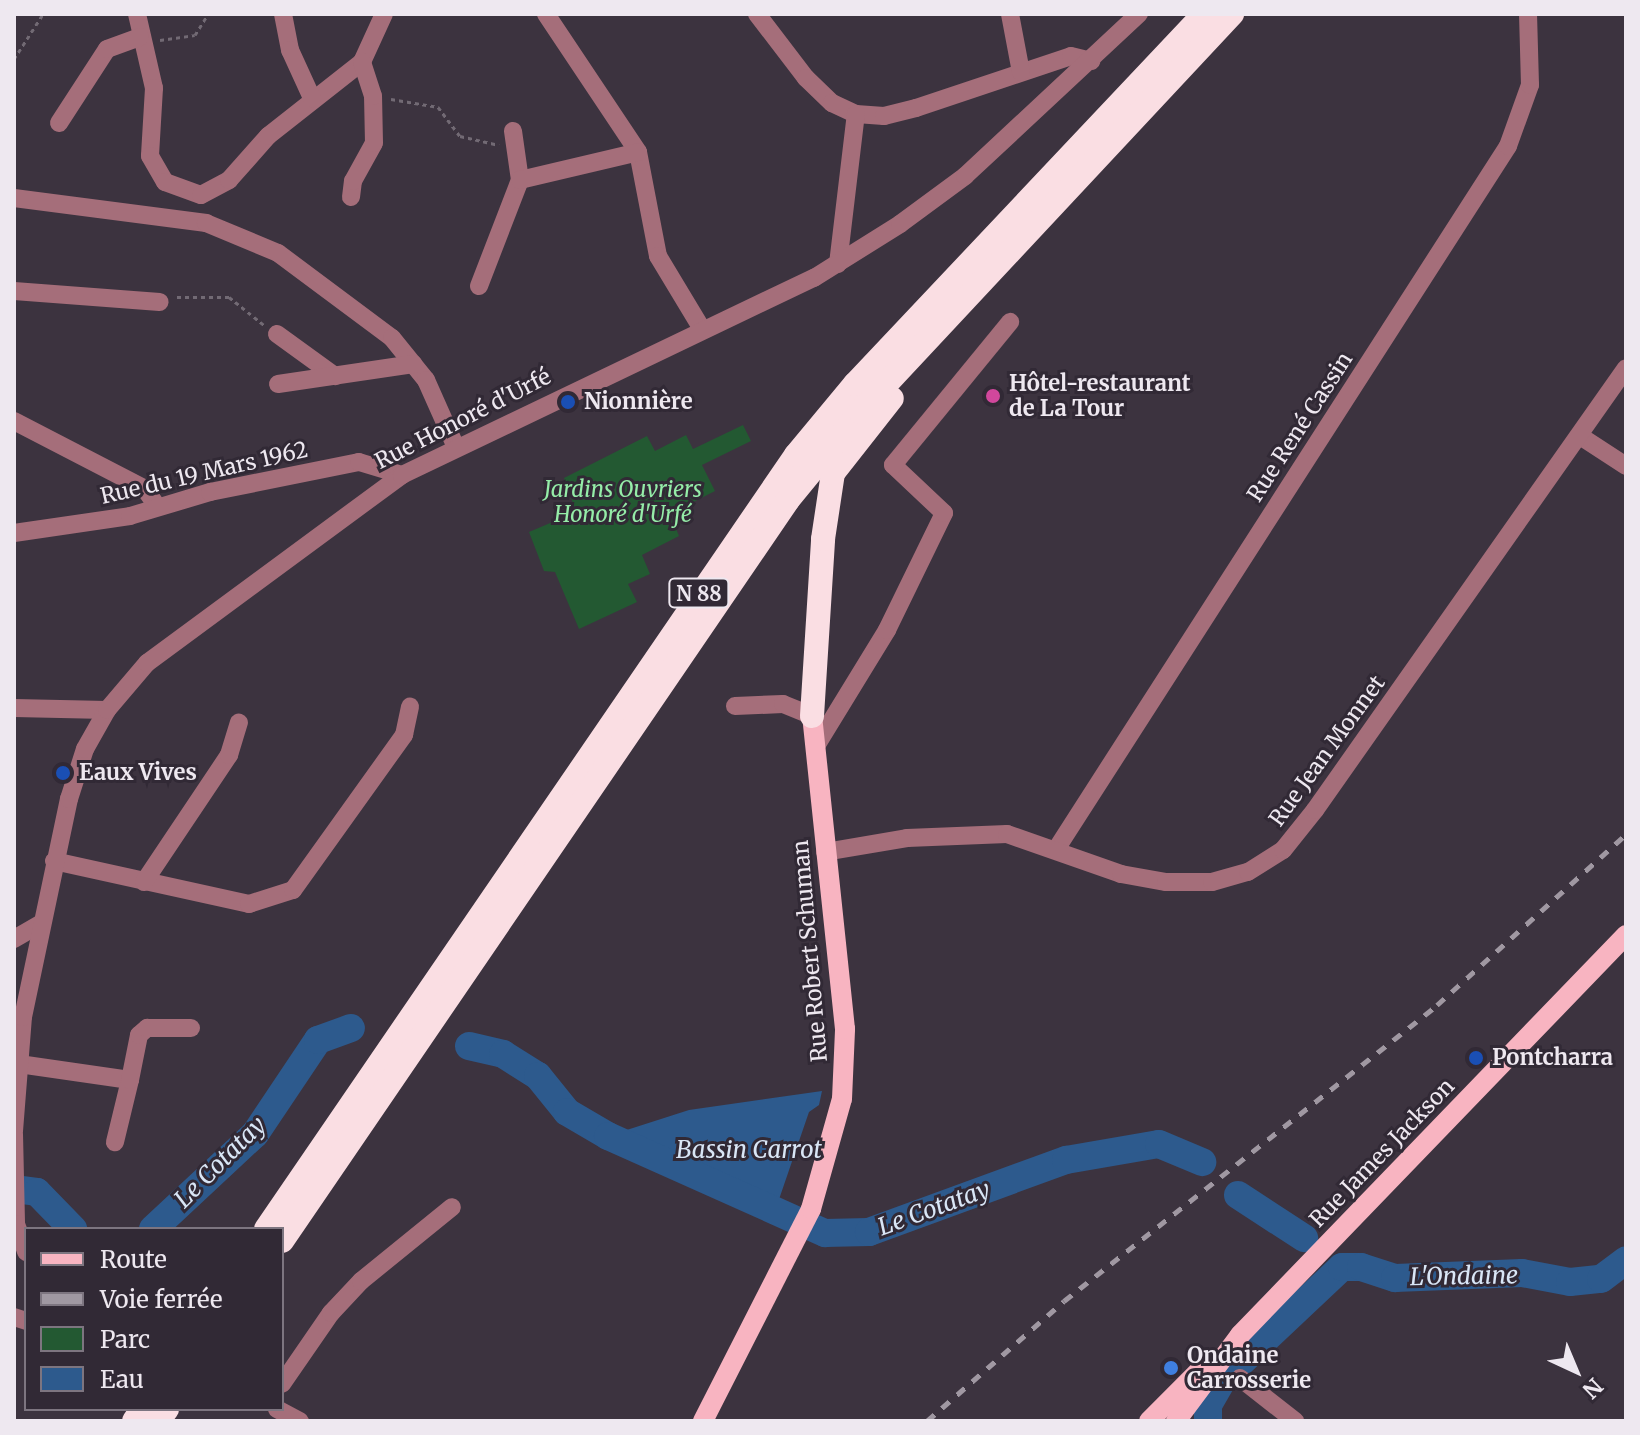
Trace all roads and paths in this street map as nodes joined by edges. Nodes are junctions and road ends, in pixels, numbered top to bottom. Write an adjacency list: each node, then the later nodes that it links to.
1 (43, 14): 14 (path)
2 (137, 14): 13 (street)
3 (208, 14): 13 (path)
4 (283, 14): 19 (street)
5 (384, 14): 16 (street)
6 (546, 14): 23 (street)
7 (757, 14): 20 (street)
8 (1010, 14): 17 (street)
9 (1139, 14): 15 (street, Rue Honoré d'Urfé)
10 (1204, 14): 69 (highway, N 88)
11 (1232, 14): 27 (highway, N 88)
12 (1528, 14): 53 (street, Rue René Cassin)
13 (140, 40): 19 (street); 21 (street)
14 (14, 59)
15 (1091, 61): 17 (street); 28 (street, Rue Honoré d'Urfé)
16 (362, 62): 18 (street); 19 (street)
17 (1021, 72): 20 (street)
18 (373, 96): 22 (path); 25 (street)
19 (312, 98)
20 (856, 114): 28 (street)
21 (59, 123)
22 (514, 139): 24 (street)
23 (638, 152): 24 (street); 33 (street)
24 (520, 180): 29 (street)
25 (351, 197)
26 (14, 198): 35 (street)
27 (1000, 261): 50 (highway); 70 (highway, N 88)
28 (838, 264): 33 (street, Rue Honoré d'Urfé)
29 (479, 286)
30 (14, 291): 31 (street)
31 (160, 302): 34 (path)
32 (1010, 322): 52 (street)
33 (702, 329): 41 (street, Rue Honoré d'Urfé)
34 (277, 334): 37 (street)
35 (414, 364): 37 (street); 41 (street)
36 (1626, 368): 40 (street, Rue Jean Monnet)
37 (335, 376): 38 (street)
38 (278, 384)
39 (14, 421): 44 (street)
40 (1580, 436): 42 (street); 53 (street, Rue Jean Monnet)
41 (455, 445): 43 (street, Rue Honoré d'Urfé)
42 (1626, 466)
43 (402, 475): 44 (street, Rue du 19 Mars 1962); 49 (street, Rue Honoré d'Urfé)
44 (157, 506): 45 (street, Rue du 19 Mars 1962)
45 (14, 533)
46 (735, 706): 50 (street)
47 (410, 707): 56 (street)
48 (14, 708): 49 (street)
49 (107, 710): 55 (street, Rue Honoré d'Urfé)
50 (812, 716): 52 (main road, Rue Robert Schuman)
51 (239, 722): 56 (street)
52 (816, 746): 54 (main road, Rue Robert Schuman)
53 (1057, 848): 54 (street, Rue Jean Monnet)
54 (825, 852): 75 (main road, Rue Robert Schuman)
55 (54, 861): 56 (street); 57 (street, Rue Honoré d'Urfé)
56 (144, 882)
57 (40, 924): 59 (street); 60 (street, Rue Honoré d'Urfé)
58 (1626, 935): 72 (main road, Rue James Jackson)
59 (14, 939)
60 (18, 1014): 62 (street, Rue Honoré d'Urfé)
61 (191, 1028): 63 (street)
62 (19, 1064): 63 (street); 64 (street, Rue Honoré d'Urfé)
63 (130, 1080): 65 (street)
64 (14, 1133): 66 (street, Rue Honoré d'Urfé)
65 (115, 1142)
66 (15, 1178): 67 (street, Rue Honoré d'Urfé)
67 (14, 1198): 71 (street, Rue Honoré d'Urfé)
68 (452, 1207): 74 (street)
69 (267, 1227)
70 (284, 1238)
71 (24, 1243)
72 (1240, 1335): 80 (main road, Rue James Jackson); 81 (main road, Rue James Jackson)
73 (1240, 1378): 82 (street)
74 (284, 1381)
75 (719, 1397): 78 (main road, Rue Robert Schuman); 79 (main road, Rue Robert Schuman)
76 (278, 1414): 77 (street)
77 (300, 1421)
78 (703, 1421)
79 (717, 1421)
80 (1149, 1421)
81 (1176, 1421)
82 (1295, 1421)

